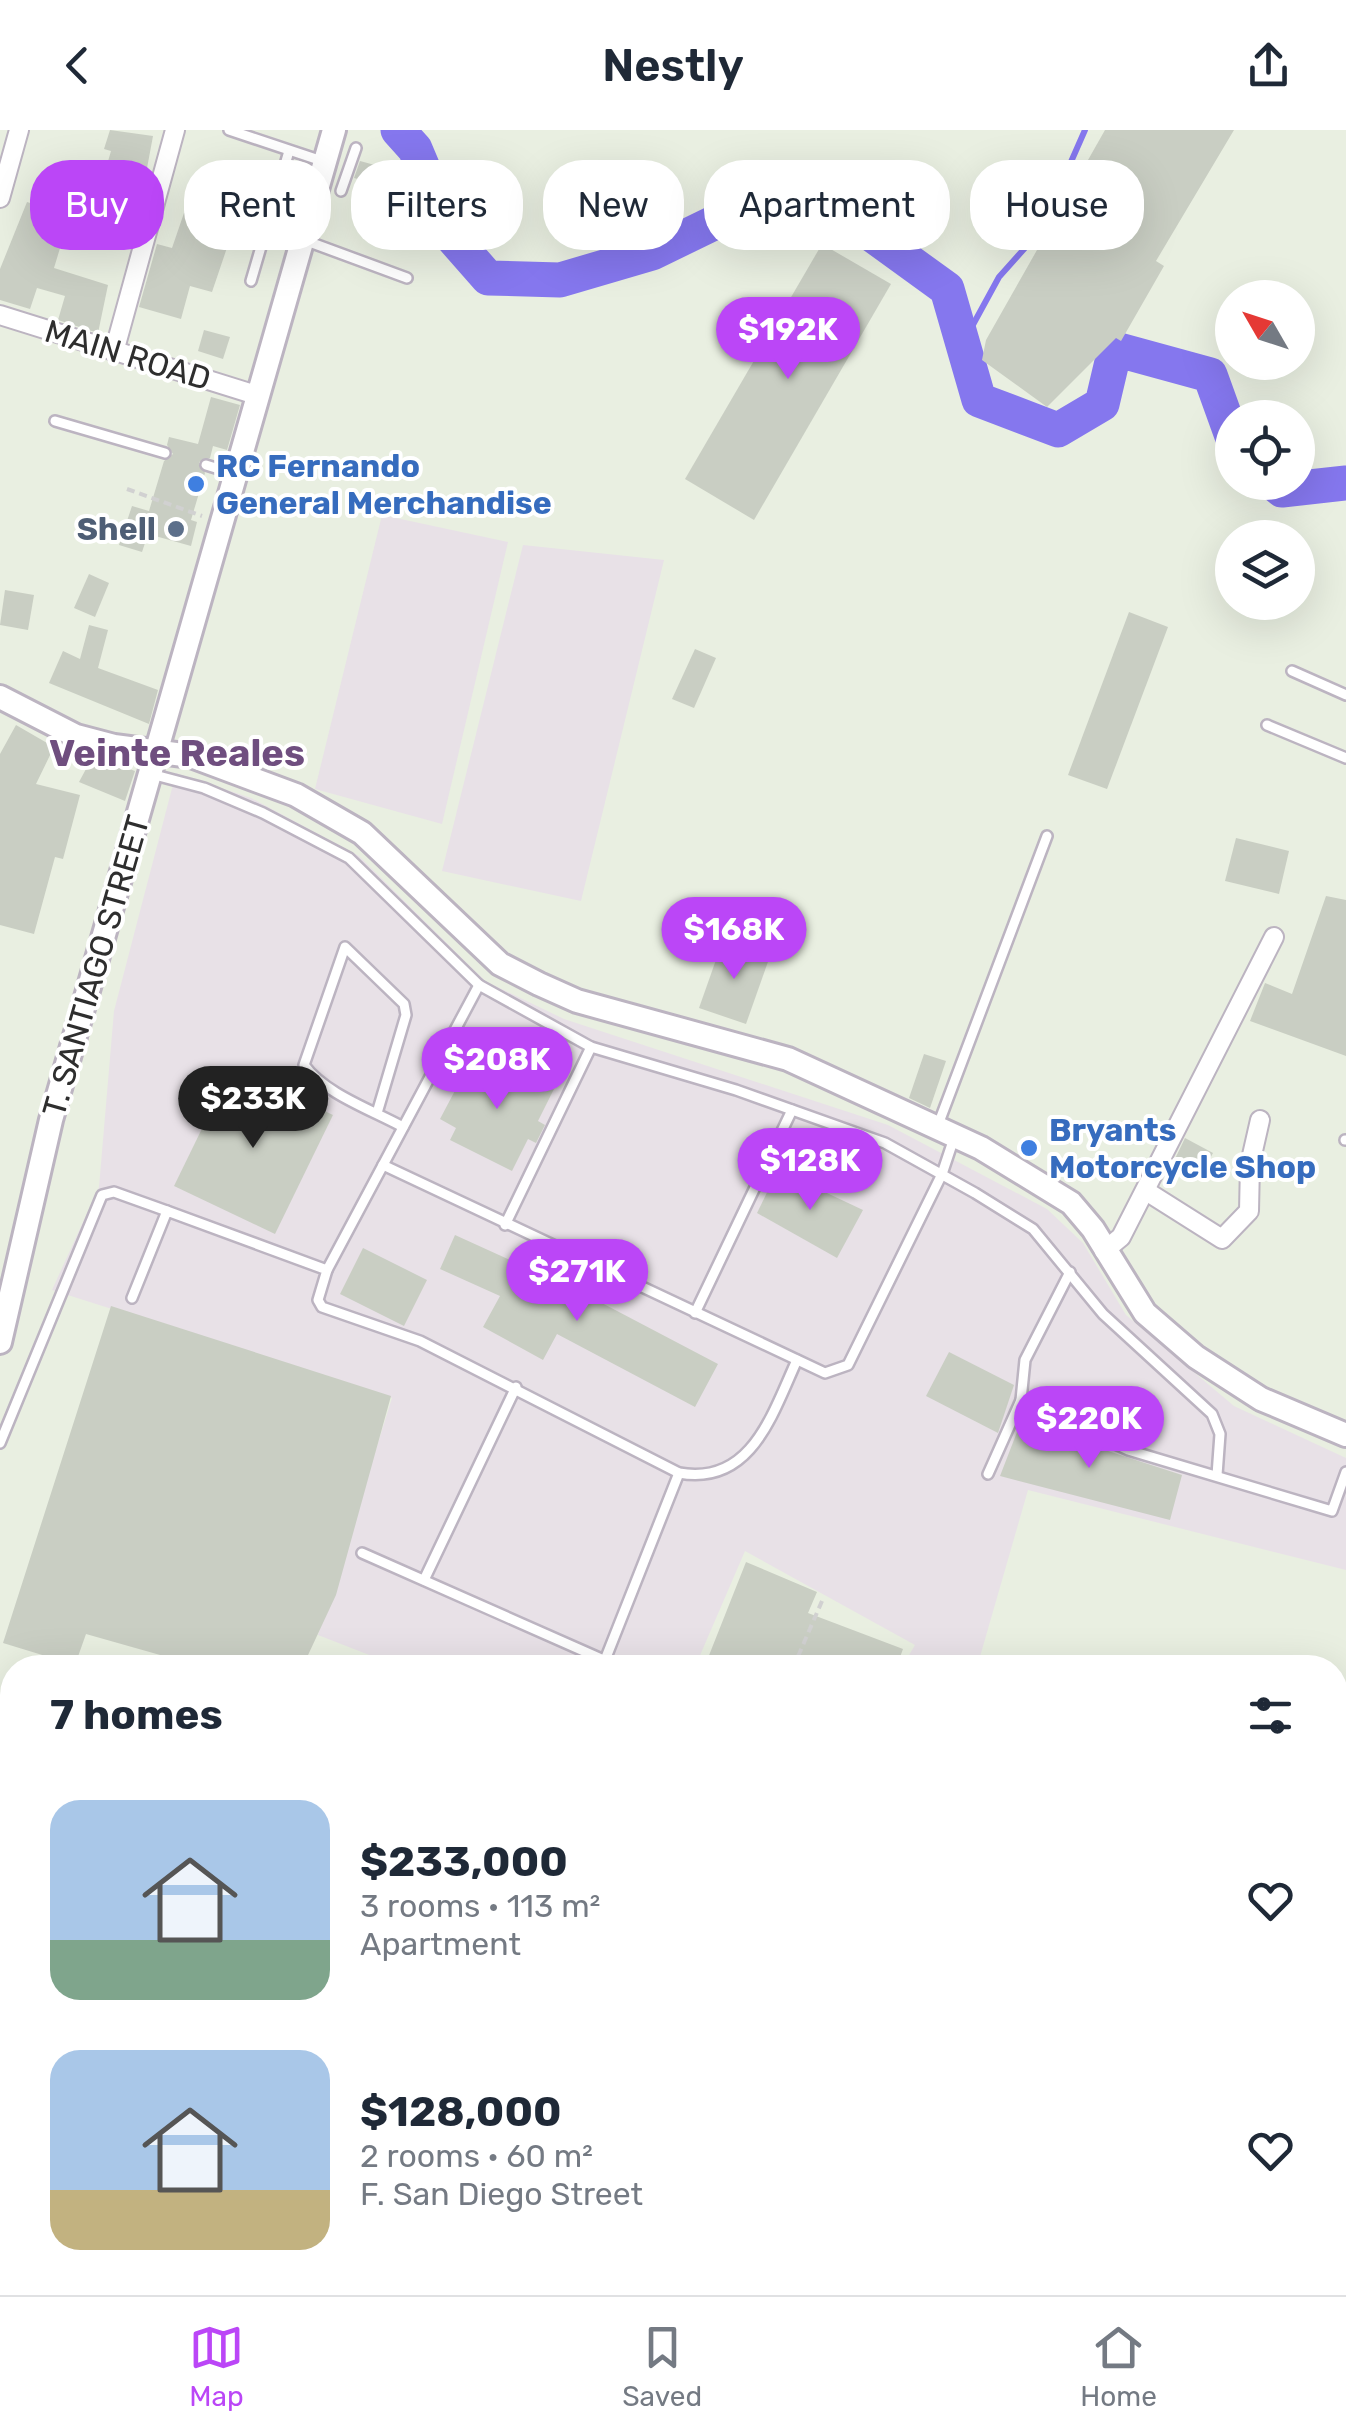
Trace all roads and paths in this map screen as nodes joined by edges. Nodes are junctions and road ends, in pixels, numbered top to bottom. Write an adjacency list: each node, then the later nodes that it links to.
1 (19, 130): 10 (street)
2 (176, 130): 16 (street)
3 (230, 130): 6 (lane)
4 (334, 130): 8 (street, T. SANTIAGO STREET)
5 (356, 148): 9 (lane)
6 (289, 150): 7 (lane); 14 (lane)
7 (318, 160)
8 (325, 160)
9 (341, 190)
10 (0, 198)
11 (298, 250): 17 (street, T. SANTIAGO STREET)
12 (331, 250): 13 (lane)
13 (407, 278)
14 (251, 281)
15 (0, 316): 16 (street, MAIN ROAD)
16 (114, 352): 17 (street, MAIN ROAD)
17 (256, 395): 21 (street, T. SANTIAGO STREET)
18 (55, 421): 19 (lane)
19 (164, 453)
20 (206, 465): 21 (lane)
21 (234, 474): 23 (street, T. SANTIAGO STREET)
22 (127, 489): 23 (path)
23 (221, 522): 28 (street, T. SANTIAGO STREET)
24 (1292, 671): 25 (lane)
25 (1346, 695)
26 (0, 697): 28 (street)
27 (1267, 725): 30 (lane)
28 (157, 750): 29 (street); 31 (street, T. SANTIAGO STREET)
29 (191, 756): 32 (lane); 41 (street)
30 (1346, 758)
31 (150, 773): 32 (lane); 52 (street, T. SANTIAGO STREET)
32 (184, 782): 35 (lane)
33 (1047, 836): 41 (lane)
34 (1274, 937): 44 (street)
35 (479, 985): 36 (lane); 40 (lane)
36 (591, 1047): 37 (lane); 46 (lane)
37 (792, 1110): 43 (lane); 51 (lane)
38 (377, 1113): 38 (lane); 40 (lane)
39 (1260, 1120): 44 (street)
40 (403, 1127): 42 (lane)
41 (947, 1130): 43 (lane); 47 (street)
42 (382, 1165): 46 (lane); 48 (lane)
43 (942, 1174): 49 (lane); 53 (lane)
44 (1146, 1190): 47 (street)
45 (167, 1212): 48 (lane); 50 (lane); 57 (lane)
46 (505, 1224): 51 (lane)
47 (1104, 1251): 56 (street)
48 (327, 1270): 54 (lane)
49 (1070, 1272): 55 (lane); 61 (lane)
50 (132, 1298)
51 (695, 1312): 53 (lane)
52 (0, 1342)
53 (797, 1360): 58 (lane)
54 (516, 1387): 58 (lane); 65 (lane)
55 (1021, 1400): 60 (lane); 61 (lane)
56 (1346, 1435)
57 (0, 1442)
58 (679, 1472): 68 (lane)
59 (1346, 1472): 62 (lane)
60 (988, 1474)
61 (1217, 1475): 62 (lane)
62 (1332, 1512): 63 (lane)
63 (1346, 1515)
64 (362, 1553): 65 (lane)
65 (424, 1580): 67 (lane)
66 (822, 1601): 69 (path)
67 (594, 1655)
68 (607, 1655)
69 (799, 1655)

